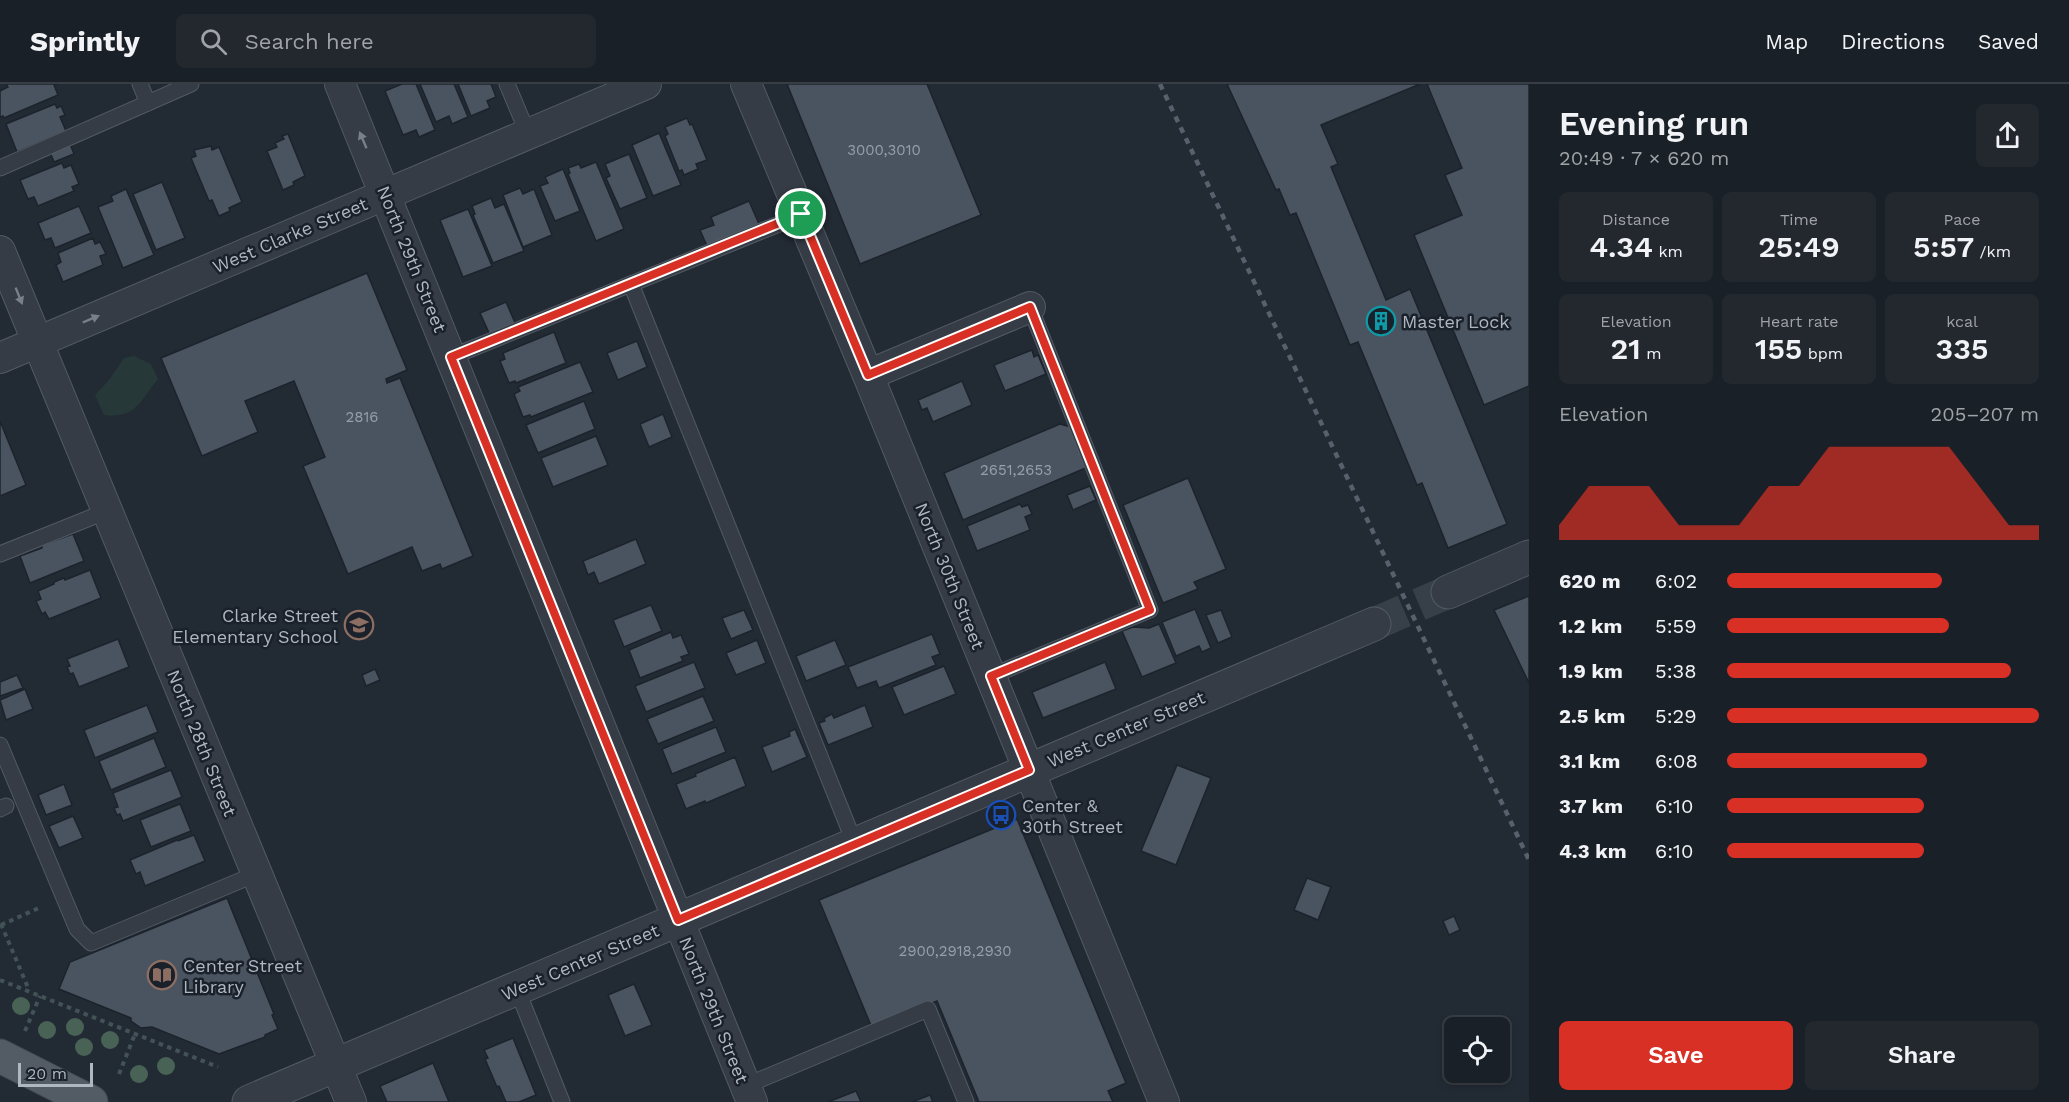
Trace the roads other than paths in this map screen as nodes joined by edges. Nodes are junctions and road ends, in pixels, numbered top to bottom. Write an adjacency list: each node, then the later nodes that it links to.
1 (140, 84): 7 (lane)
2 (191, 84): 7 (lane)
3 (340, 84): 10 (street, North 29th Street, one-way to 3)
4 (507, 84): 8 (lane)
5 (646, 84): 8 (street, West Clarke Street)
6 (746, 84): 11 (street, North 30th Street)
7 (148, 103): 9 (lane)
8 (528, 134): 10 (street, West Clarke Street)
9 (0, 168)
10 (386, 194): 15 (street, West Clarke Street, one-way to 10); 16 (street, North 29th Street)
11 (801, 214): 13 (lane); 18 (street, North 30th Street)
12 (0, 251): 15 (street, North 28th Street, one-way to 15)
13 (631, 284): 16 (lane); 27 (lane)
14 (1030, 307): 18 (street); 24 (lane)
15 (37, 342): 17 (street, West Clarke Street); 19 (street, North 28th Street)
16 (451, 357): 29 (street, North 29th Street)
17 (0, 358)
18 (868, 375): 24 (street, North 30th Street)
19 (106, 511): 20 (lane); 28 (street, North 28th Street)
20 (0, 554)
21 (1529, 557): 22 (street)
22 (1448, 592)
23 (1374, 624): 26 (street, West Center Street)
24 (991, 676): 26 (street, North 30th Street)
25 (0, 745): 28 (lane)
26 (1029, 770): 27 (street, West Center Street); 39 (street, North 30th Street)
27 (855, 844): 29 (street, West Center Street)
28 (256, 874): 32 (street, North 28th Street)
29 (678, 920): 30 (street, West Center Street); 33 (street, North 29th Street)
30 (517, 989): 32 (street, West Center Street); 37 (lane)
31 (0, 1056): 34 (main road)
32 (335, 1066): 35 (street, West Center Street); 36 (street, North 28th Street)
33 (748, 1094): 38 (lane)
34 (91, 1102)
35 (249, 1102)
36 (351, 1102)
37 (562, 1102)
38 (966, 1102)
39 (1164, 1102)

